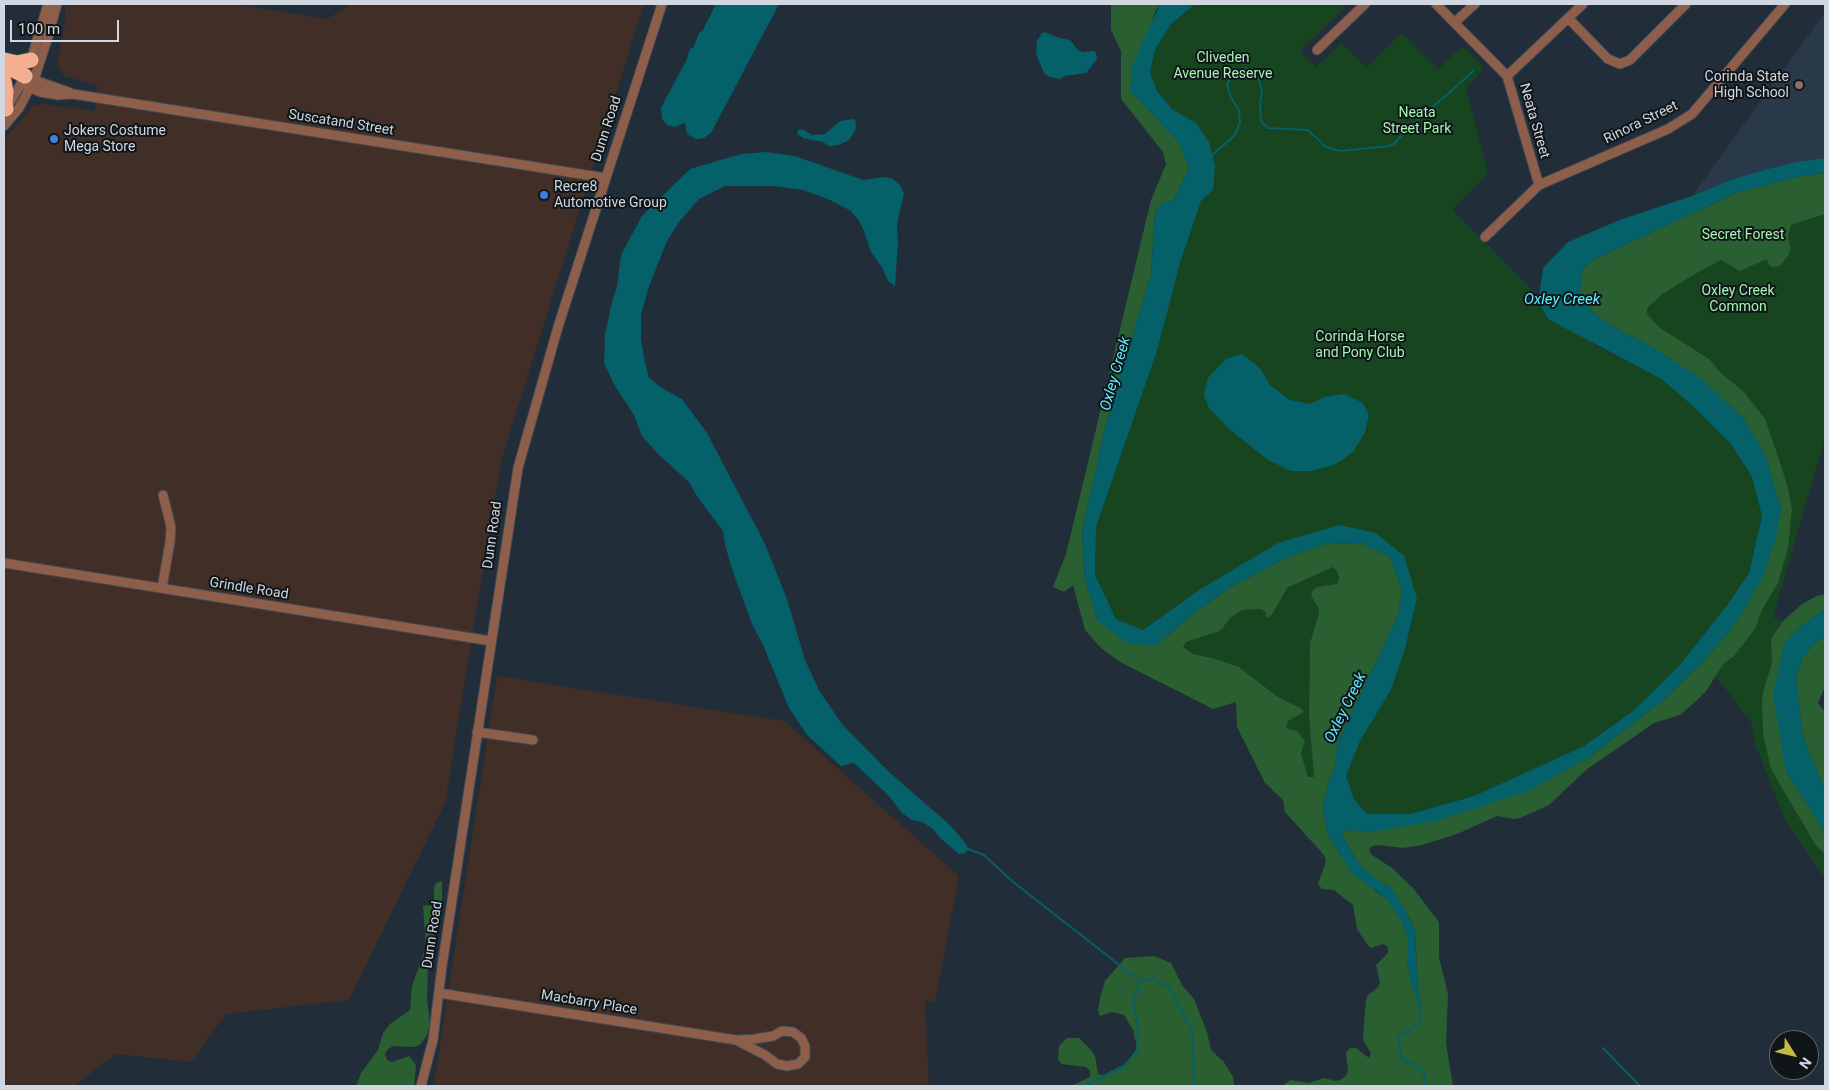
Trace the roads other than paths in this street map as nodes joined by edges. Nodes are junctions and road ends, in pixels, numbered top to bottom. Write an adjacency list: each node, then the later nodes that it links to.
1 (48, 4): 14 (street)
2 (56, 4): 18 (street)
3 (662, 4): 21 (street, Dunn Road)
4 (1365, 4): 12 (street)
5 (1436, 4): 11 (street, Neata Street)
6 (1475, 4): 11 (street)
7 (1582, 4): 10 (street)
8 (1686, 4): 10 (street)
9 (1786, 4): 22 (street, Rinora Street)
10 (1568, 18): 16 (street)
11 (1454, 22): 16 (street, Neata Street)
12 (1316, 50)
13 (4, 60): 14 (highway)
14 (31, 60): 18 (street)
15 (4, 65): 18 (highway)
16 (1507, 76): 22 (street, Neata Street)
17 (4, 79): 18 (highway); 19 (highway)
18 (28, 82): 19 (street); 20 (street); 21 (street, Suscatand Street)
19 (5, 110)
20 (4, 126)
21 (606, 178): 27 (street, Dunn Road)
22 (1539, 185): 23 (street, Rinora Street)
23 (1485, 237)
24 (163, 495): 26 (street)
25 (4, 563): 26 (street, Grindle Road)
26 (162, 588): 27 (street, Grindle Road)
27 (491, 641): 28 (street, Dunn Road)
28 (478, 732): 29 (street); 30 (street, Dunn Road)
29 (534, 740)
30 (439, 993): 31 (street, Macbarry Place); 32 (street, Dunn Road)
31 (736, 1040): 31 (street, Macbarry Place)
32 (421, 1086)

